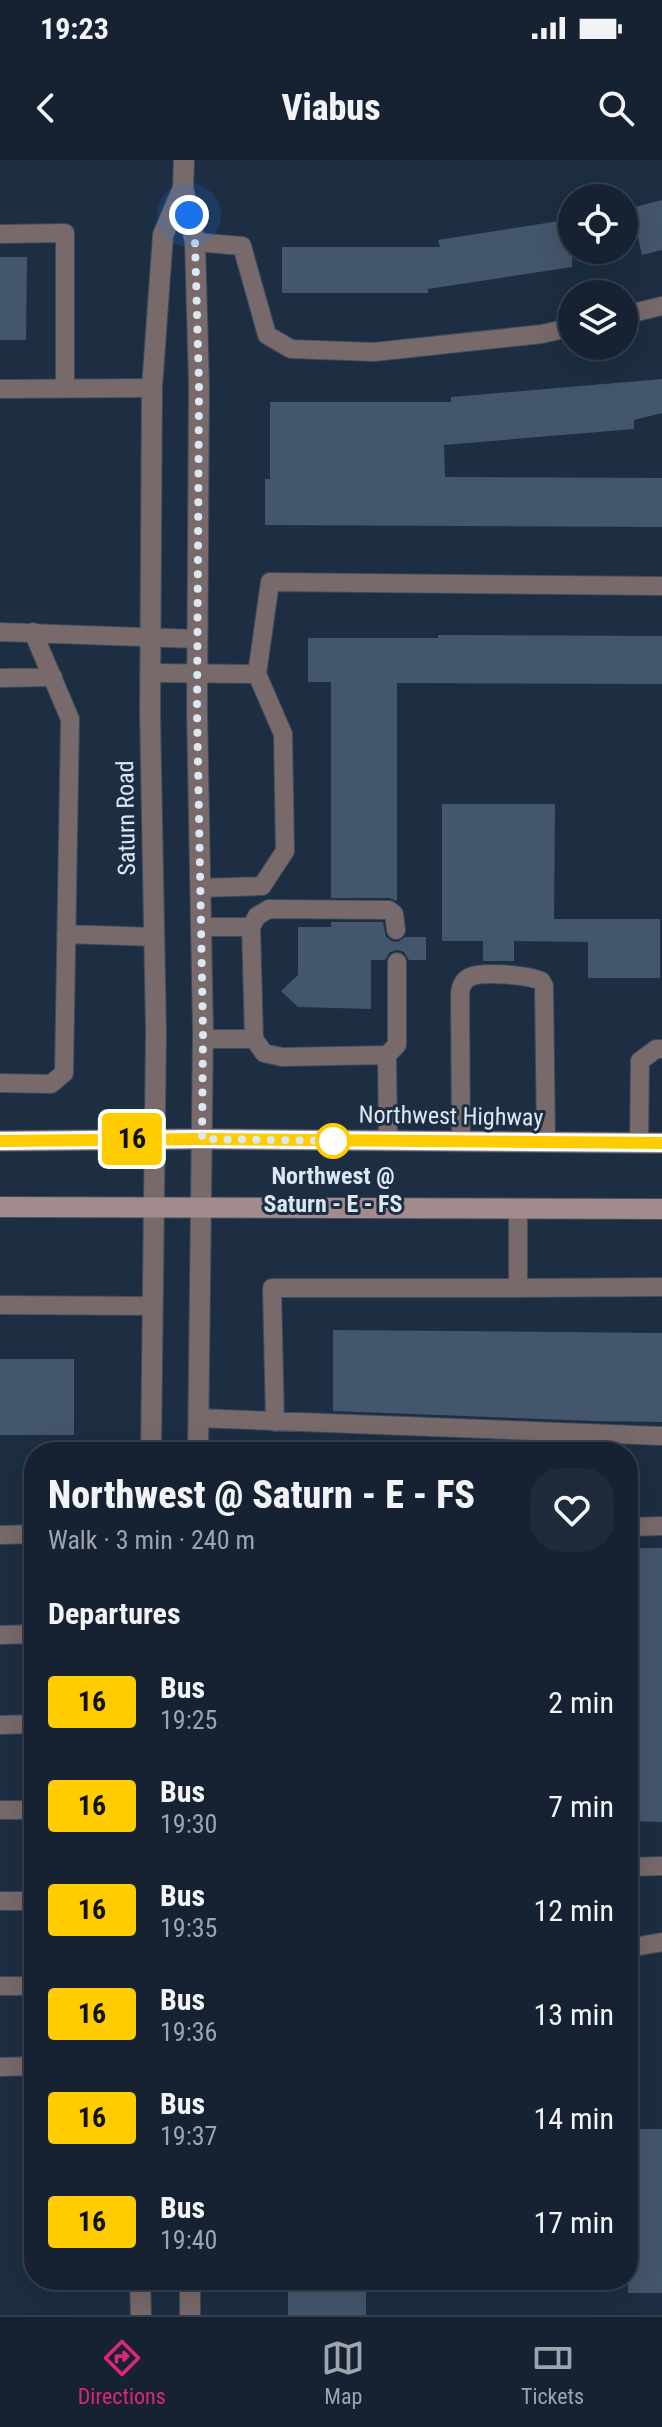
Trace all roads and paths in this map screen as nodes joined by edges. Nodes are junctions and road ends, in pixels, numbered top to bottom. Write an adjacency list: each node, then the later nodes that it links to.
1 (184, 160): 2 (street, Saturn Road)
2 (183, 188): 4 (street, Saturn Road); 9 (street, Saturn Road)
3 (0, 234): 8 (lane)
4 (195, 242): 7 (lane); 15 (street, Saturn Road)
5 (662, 306): 6 (lane)
6 (638, 312)
7 (558, 330)
8 (65, 388): 9 (lane); 10 (lane)
9 (152, 388): 14 (street, Saturn Road)
10 (0, 389)
11 (662, 586): 18 (lane)
12 (0, 632): 13 (lane)
13 (33, 632): 14 (lane); 19 (lane)
14 (151, 639): 15 (lane); 16 (street, Saturn Road)
15 (197, 639): 17 (street, Saturn Road)
16 (151, 673): 17 (lane); 26 (street, Saturn Road)
17 (197, 674): 18 (lane); 21 (street, Saturn Road)
18 (257, 674): 21 (lane)
19 (53, 677): 20 (lane); 25 (lane)
20 (0, 678)
21 (200, 888): 22 (street, Saturn Road)
22 (201, 927): 23 (lane); 28 (street, Saturn Road)
23 (251, 927): 24 (lane); 29 (lane)
24 (396, 930)
25 (66, 934): 26 (lane); 32 (lane)
26 (154, 937): 33 (street, Saturn Road)
27 (397, 962): 31 (lane)
28 (203, 1039): 29 (lane); 34 (street, Saturn Road)
29 (254, 1039): 31 (lane)
30 (662, 1049): 39 (lane)
31 (387, 1055): 36 (lane)
32 (0, 1083)
33 (155, 1139): 34 (main road, Northwest Highway); 35 (main road, Northwest Highway); 41 (street, Saturn Road)
34 (202, 1139): 36 (main road, Northwest Highway); 42 (street, Saturn Road)
35 (0, 1141)
36 (388, 1141): 37 (main road, Northwest Highway)
37 (461, 1142): 38 (main road, Northwest Highway); 38 (lane)
38 (546, 1143): 39 (main road, Northwest Highway)
39 (639, 1143): 40 (main road, Northwest Highway)
40 (662, 1143)
41 (154, 1206): 42 (main road); 43 (main road); 49 (street, Saturn Road)
42 (201, 1206): 44 (main road); 50 (street, Saturn Road)
43 (0, 1207)
44 (518, 1209): 45 (main road); 47 (lane)
45 (662, 1209)
46 (662, 1287): 47 (lane)
47 (518, 1288): 51 (lane)
48 (0, 1305): 49 (lane)
49 (153, 1306): 53 (street, Saturn Road)
50 (198, 1418): 51 (lane); 54 (street, Saturn Road)
51 (275, 1422): 52 (lane)
52 (662, 1436)
53 (151, 1442)
54 (198, 1442)
55 (662, 1526): 56 (lane)
56 (638, 1527)
57 (24, 1534): 58 (lane)
58 (0, 1535)
59 (24, 1634): 60 (lane)
60 (0, 1635)
61 (24, 1724): 62 (lane)
62 (0, 1725)
63 (0, 1810): 64 (lane)
64 (24, 1810)
65 (662, 1866): 66 (lane)
66 (638, 1867)
67 (0, 1901): 68 (lane)
68 (24, 1901)
69 (662, 1942): 70 (lane)
70 (638, 1946)
71 (0, 1986): 72 (lane)
72 (24, 1986)
73 (24, 2066): 74 (lane)
74 (0, 2067)
75 (140, 2290): 77 (street)
76 (190, 2290): 78 (street)
77 (141, 2315)
78 (190, 2315)

